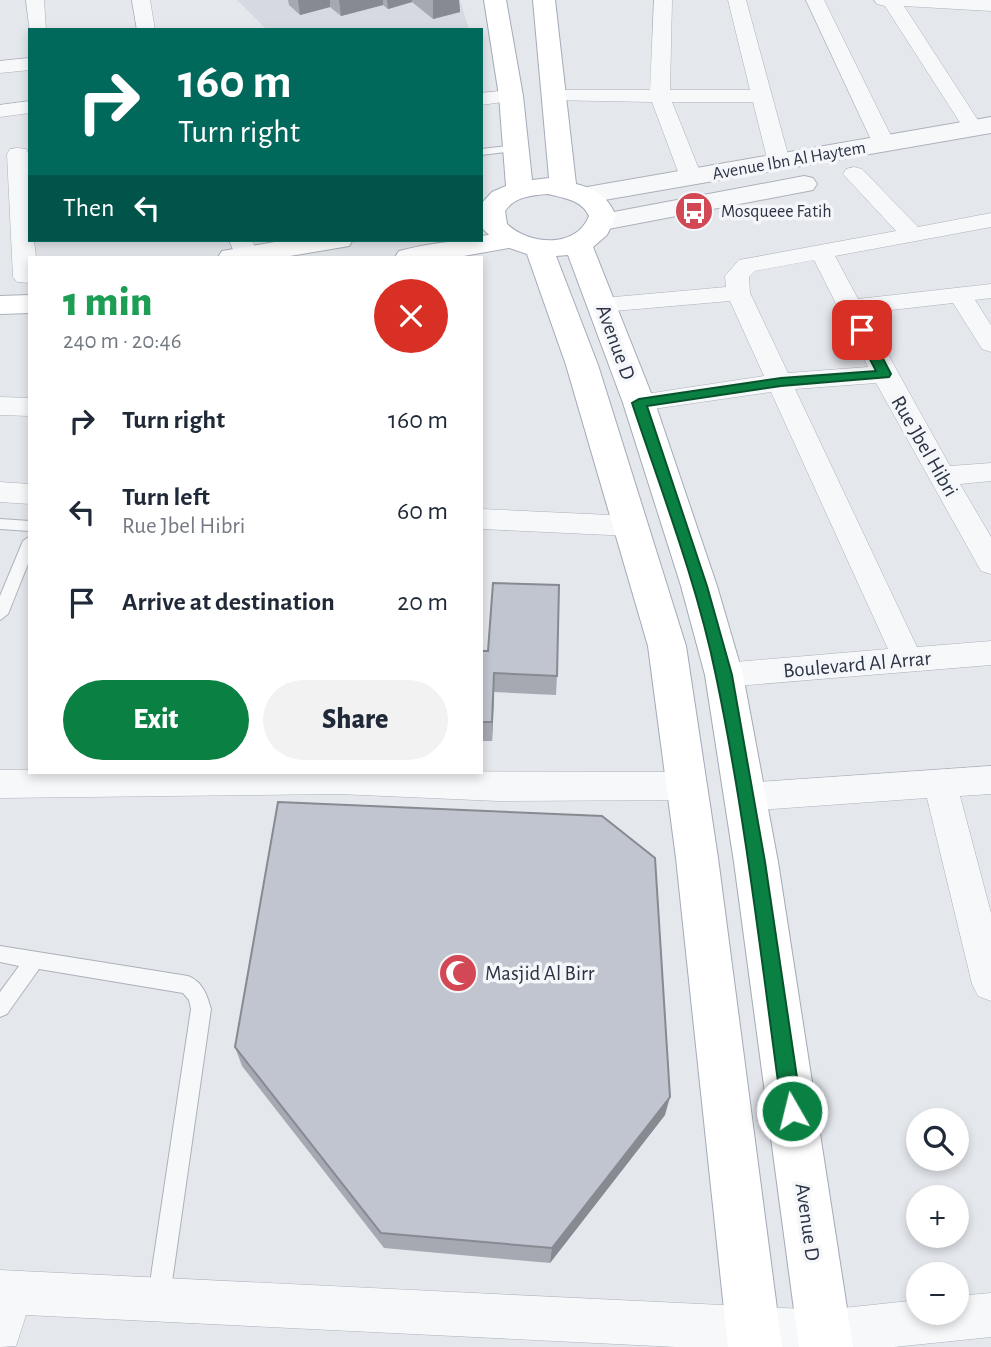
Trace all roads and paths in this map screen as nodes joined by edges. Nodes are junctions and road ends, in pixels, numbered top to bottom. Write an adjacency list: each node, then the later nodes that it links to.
1 (35, 0): 11 (street)
2 (141, 0): 12 (street)
3 (495, 0): 15 (main road)
4 (544, 0): 16 (main road)
5 (663, 0): 17 (street)
6 (737, 0): 18 (street)
7 (815, 0): 23 (street)
8 (883, 0): 9 (street)
9 (891, 0): 10 (street); 22 (street)
10 (980, 7)
11 (37, 28)
12 (146, 28)
13 (28, 64): 14 (street)
14 (0, 67)
15 (511, 96): 19 (street); 24 (main road)
16 (556, 96): 17 (street); 32 (main road)
17 (660, 96): 18 (street); 30 (street)
18 (761, 96): 28 (street)
19 (483, 99)
20 (28, 107): 21 (street)
21 (0, 111)
22 (982, 127): 23 (street, Avenue Ibn Al Haytem)
23 (884, 144): 28 (street, Avenue Ibn Al Haytem)
24 (517, 148): 26 (lane); 31 (main road)
25 (991, 150): 29 (street, Avenue Ibn Al Haytem)
26 (483, 152)
27 (16, 155): 34 (street)
28 (779, 162): 30 (street, Avenue Ibn Al Haytem)
29 (854, 174): 36 (street); 37 (street, Avenue Ibn Al Haytem)
30 (691, 177): 32 (street, Avenue Ibn Al Haytem)
31 (520, 189): 32 (main road); 33 (main road)
32 (575, 191): 37 (main road)
33 (486, 215): 37 (main road)
34 (26, 216): 42 (street)
35 (991, 220): 36 (street)
36 (913, 235): 40 (street)
37 (557, 239): 41 (main road, Avenue Ibn Al Haytem); 47 (main road, Avenue D); 62 (main road, Avenue D)
38 (321, 242): 39 (main road)
39 (240, 251)
40 (822, 252): 44 (street); 48 (street, Rue Jbel Hibri)
41 (417, 256)
42 (21, 284): 46 (main road)
43 (991, 291): 45 (street)
44 (738, 293): 47 (street); 51 (street)
45 (960, 295): 48 (street); 49 (street)
46 (0, 305)
47 (603, 305): 52 (main road, Avenue D)
48 (850, 307): 50 (street, Rue Jbel Hibri)
49 (991, 344)
50 (884, 374): 51 (street); 56 (street, Rue Jbel Hibri)
51 (781, 382): 52 (street); 67 (street)
52 (639, 403): 68 (main road, Avenue D)
53 (0, 406): 54 (street)
54 (28, 407)
55 (991, 472): 56 (street)
56 (942, 476): 64 (street, Rue Jbel Hibri)
57 (0, 492): 58 (street)
58 (28, 494)
59 (483, 519): 62 (street)
60 (0, 524): 61 (lane)
61 (28, 526)
62 (631, 526): 72 (main road, Avenue D)
63 (28, 546): 65 (lane)
64 (989, 557)
65 (0, 614)
66 (991, 653): 67 (street, Boulevard Al Arrar)
67 (908, 660): 68 (street, Boulevard Al Arrar)
68 (724, 675): 73 (main road, Avenue D)
69 (991, 780): 71 (street)
70 (0, 784): 72 (street)
71 (940, 784): 73 (street); 78 (street)
72 (687, 786): 74 (main road, Avenue D)
73 (744, 797): 75 (main road, Avenue D)
74 (697, 858): 75 (main road); 83 (main road, Avenue D)
75 (756, 862): 84 (main road, Avenue D)
76 (0, 954): 77 (lane)
77 (34, 960): 79 (lane); 80 (lane)
78 (991, 984)
79 (0, 1008)
80 (158, 1299): 81 (street); 83 (street)
81 (4, 1305)
82 (991, 1315): 84 (street)
83 (754, 1338): 84 (street)
84 (825, 1339)

